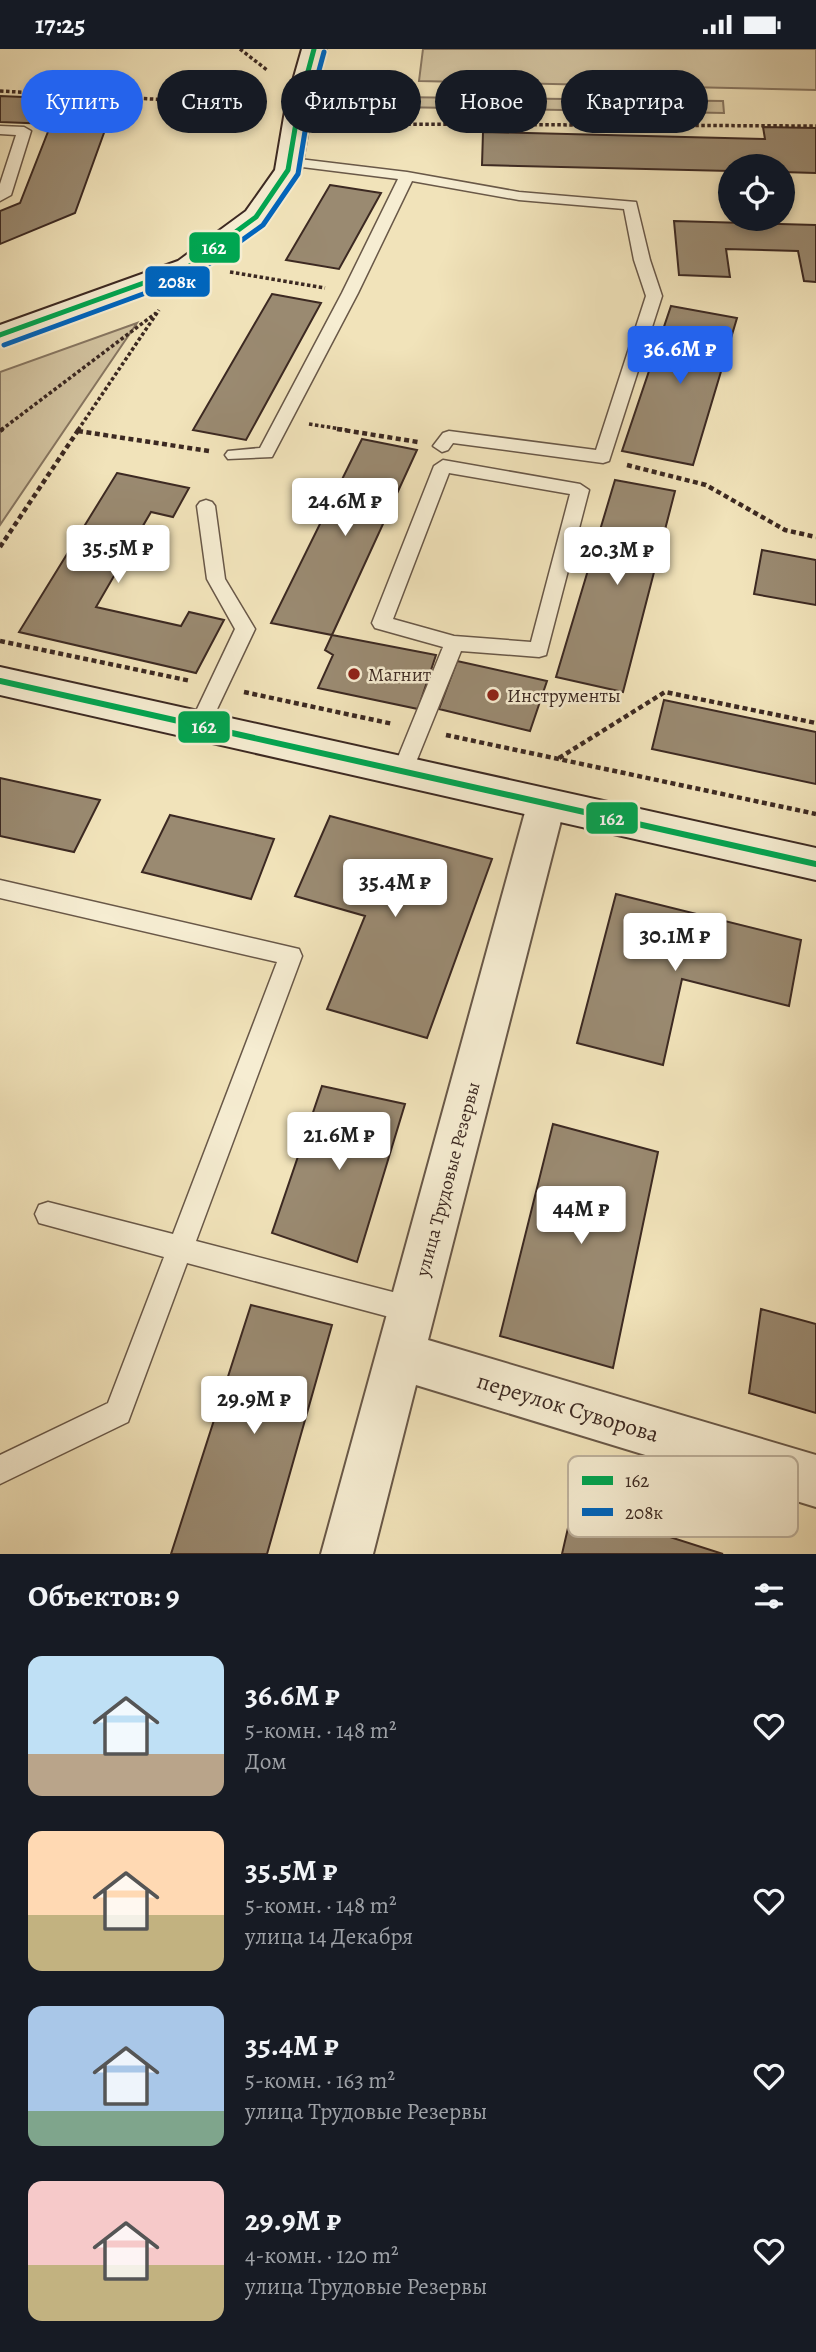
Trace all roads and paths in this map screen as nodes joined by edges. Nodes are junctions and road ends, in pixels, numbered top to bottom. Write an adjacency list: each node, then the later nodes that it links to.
1 (240, 49): 3 (path)
2 (314, 49): 4 (main road)
3 (267, 70)
4 (308, 70)
5 (0, 91): 6 (path)
6 (281, 104)
7 (421, 124): 8 (path)
8 (816, 125)
9 (0, 130): 13 (lane)
10 (295, 133): 11 (main road)
11 (291, 162): 12 (lane); 16 (main road)
12 (407, 176): 15 (lane); 22 (lane)
13 (0, 197)
14 (229, 272): 15 (path)
15 (350, 293): 17 (lane)
16 (0, 335)
17 (284, 420): 20 (path); 21 (lane)
18 (0, 431): 19 (path)
19 (78, 431): 21 (path); 25 (path)
20 (442, 446): 22 (lane)
21 (234, 455)
22 (603, 457): 24 (path)
23 (206, 506): 29 (lane)
24 (816, 537)
25 (0, 547)
26 (454, 643): 26 (lane); 31 (lane)
27 (0, 681): 29 (main road)
28 (816, 723): 30 (path)
29 (199, 726): 31 (main road)
30 (558, 759)
31 (402, 772): 32 (main road)
32 (546, 805): 33 (main road); 37 (main road, улица Трудовые Резервы)
33 (816, 864)
34 (0, 889): 36 (lane)
35 (48, 1215): 36 (lane)
36 (181, 1249): 37 (lane); 40 (lane)
37 (412, 1310): 38 (main road, улица Трудовые Резервы)
38 (400, 1356): 39 (main road, переулок Суворова); 43 (main road, улица Трудовые Резервы)
39 (733, 1456)
40 (0, 1469)
41 (798, 1476): 42 (main road, переулок Суворова)
42 (816, 1481)
43 (347, 1554)

